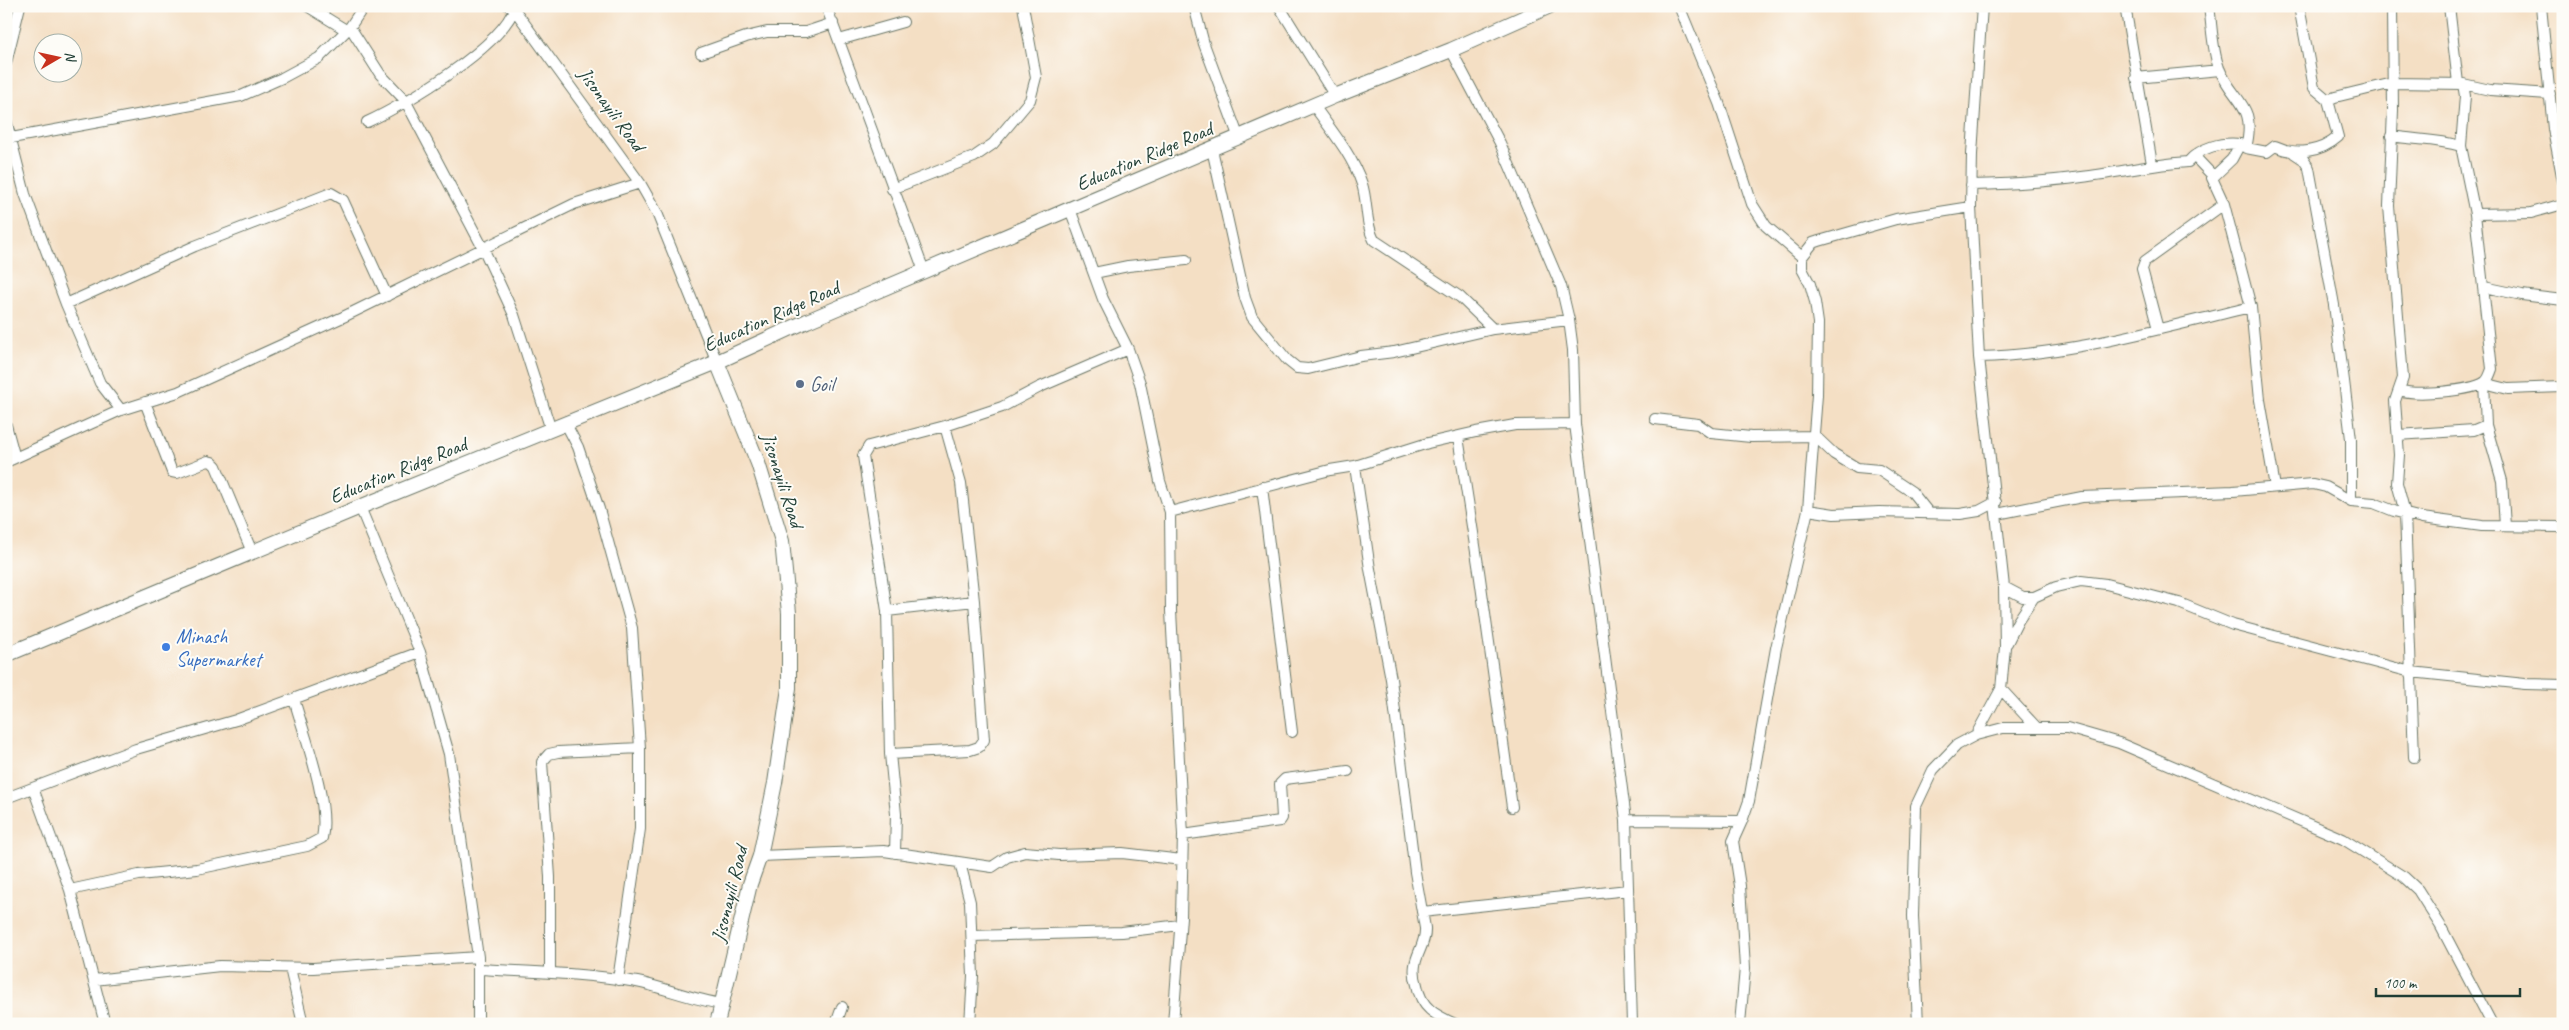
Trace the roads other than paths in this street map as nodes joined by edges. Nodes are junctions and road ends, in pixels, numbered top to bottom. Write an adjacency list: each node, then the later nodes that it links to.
1 (20, 6): 24 (street)
2 (307, 6): 20 (street)
3 (364, 6): 20 (street)
4 (826, 6): 19 (street)
5 (1023, 6): 49 (street)
6 (1194, 6): 37 (street)
7 (1279, 6): 30 (street)
8 (1550, 6): 22 (main road, Education Ridge Road)
9 (1678, 6): 56 (street)
10 (1982, 6): 48 (street)
11 (2125, 6): 26 (street)
12 (2209, 6): 25 (street)
13 (2299, 6): 32 (street)
14 (2392, 6): 27 (street)
15 (2449, 6): 28 (street)
16 (2541, 6): 29 (street)
17 (513, 7): 31 (street); 47 (street, Jisonayili Road)
18 (904, 22): 21 (street)
19 (832, 23): 21 (street); 23 (street)
20 (348, 29): 31 (street); 38 (street)
21 (839, 40): 49 (street)
22 (1451, 50): 30 (main road, Education Ridge Road); 67 (street)
23 (701, 53)
24 (6, 63)
25 (2220, 70): 26 (street); 39 (street)
26 (2136, 78): 44 (street)
27 (2393, 83): 28 (street); 32 (street); 36 (street)
28 (2460, 84): 29 (street); 40 (street)
29 (2550, 94): 46 (street)
30 (1335, 96): 33 (main road, Education Ridge Road)
31 (405, 100): 35 (street); 57 (street)
32 (2328, 100): 42 (street)
33 (1314, 106): 37 (main road, Education Ridge Road); 68 (street)
34 (6, 120): 38 (street)
35 (367, 122)
36 (2392, 136): 40 (street); 75 (street)
37 (1239, 138): 41 (main road, Education Ridge Road)
38 (8, 139): 65 (street)
39 (2243, 146): 42 (street); 43 (street); 45 (street)
40 (2461, 146): 54 (street)
41 (1212, 149): 53 (main road, Education Ridge Road); 68 (street)
42 (2294, 153): 93 (street)
43 (2194, 156): 44 (street); 45 (street)
44 (2152, 164): 48 (street)
45 (2212, 178): 50 (street)
46 (2563, 182)
47 (640, 183): 57 (street); 72 (street, Jisonayili Road)
48 (1971, 185): 52 (street)
49 (892, 189): 60 (street)
50 (2224, 204): 66 (street); 69 (street)
51 (2563, 204): 54 (street)
52 (1971, 207): 55 (street); 71 (street)
53 (1070, 209): 60 (main road, Education Ridge Road); 61 (street)
54 (2475, 214): 62 (street)
55 (1813, 243): 56 (street); 58 (street)
56 (1792, 248): 58 (street)
57 (484, 250): 63 (street); 84 (street)
58 (1802, 258): 86 (street)
59 (1186, 260): 61 (street)
60 (924, 271): 72 (main road, Education Ridge Road)
61 (1094, 273): 70 (street)
62 (2484, 286): 64 (street); 73 (street)
63 (387, 296): 65 (street); 76 (street)
64 (2563, 300)
65 (66, 304): 77 (street)
66 (2251, 307): 69 (street); 91 (street)
67 (1569, 320): 68 (street); 81 (street)
68 (1493, 329)
69 (2158, 329): 71 (street)
70 (1128, 349): 83 (street); 96 (street)
71 (1978, 357): 92 (street)
72 (717, 362): 80 (main road, Education Ridge Road); 128 (main road, Jisonayili Road)
73 (2484, 383): 74 (street); 75 (street); 82 (street)
74 (2563, 386)
75 (2400, 390): 85 (street)
76 (145, 402): 77 (street); 102 (street)
77 (121, 410): 88 (street)
78 (1655, 419): 86 (street)
79 (6, 424): 88 (street)
80 (566, 424): 84 (main road, Education Ridge Road); 117 (street)
81 (1575, 424): 87 (street); 124 (street)
82 (2486, 425): 85 (street); 100 (street)
83 (945, 426): 105 (street); 106 (street)
84 (551, 430): 94 (main road, Education Ridge Road)
85 (2398, 435): 98 (street)
86 (1815, 436): 95 (street); 97 (street)
87 (1458, 437): 89 (street); 123 (street)
88 (11, 460)
89 (1354, 466): 90 (street); 133 (street)
90 (1262, 487): 96 (street); 115 (street)
91 (2275, 487): 93 (street); 99 (street)
92 (1996, 502): 97 (street); 99 (street)
93 (2351, 502): 98 (street)
94 (360, 507): 102 (main road, Education Ridge Road); 108 (street)
95 (1808, 510): 97 (street); 125 (street)
96 (1170, 512): 126 (street)
97 (1928, 512)
98 (2405, 513): 100 (street); 110 (street)
99 (1997, 514): 103 (street)
100 (2505, 526): 101 (street)
101 (2563, 527)
102 (252, 552): 109 (main road, Education Ridge Road)
103 (2004, 587): 104 (street); 107 (street)
104 (2034, 597): 107 (street); 110 (street)
105 (974, 601): 106 (street); 118 (street)
106 (887, 611): 118 (street)
107 (2006, 647): 112 (street)
108 (420, 652): 113 (street); 136 (street)
109 (6, 655)
110 (2411, 672): 111 (street); 119 (street)
111 (2563, 685)
112 (2001, 690): 114 (street); 116 (street)
113 (294, 699): 121 (street); 131 (street)
114 (2037, 728): 116 (street); 155 (street)
115 (1292, 732)
116 (1976, 735): 154 (street)
117 (640, 748): 139 (street); 141 (street)
118 (890, 754): 127 (street)
119 (2414, 757)
120 (1348, 771): 126 (street)
121 (33, 788): 122 (street); 131 (street)
122 (6, 798)
123 (1512, 807)
124 (1626, 820): 125 (street); 132 (street)
125 (1742, 821): 153 (street)
126 (1183, 835): 129 (street)
127 (895, 853): 128 (street); 130 (street)
128 (760, 856): 142 (main road, Jisonayili Road)
129 (1182, 860): 130 (street); 134 (street)
130 (960, 863): 135 (street)
131 (70, 890): 140 (street)
132 (1628, 890): 133 (street); 152 (street)
133 (1422, 912): 151 (street)
134 (1180, 925): 135 (street); 150 (street)
135 (972, 936): 149 (street)
136 (478, 957): 137 (street); 138 (street)
137 (290, 968): 140 (street); 145 (street)
138 (479, 969): 139 (street); 146 (street)
139 (550, 973): 141 (street)
140 (94, 980): 144 (street)
141 (618, 980): 142 (street)
142 (723, 1004): 147 (main road, Jisonayili Road)
143 (842, 1007): 148 (street)
144 (105, 1024)
145 (303, 1024)
146 (478, 1024)
147 (717, 1024)
148 (836, 1024)
149 (970, 1024)
150 (1173, 1024)
151 (1455, 1024)
152 (1632, 1024)
153 (1740, 1024)
154 (1918, 1024)
155 (2492, 1024)

